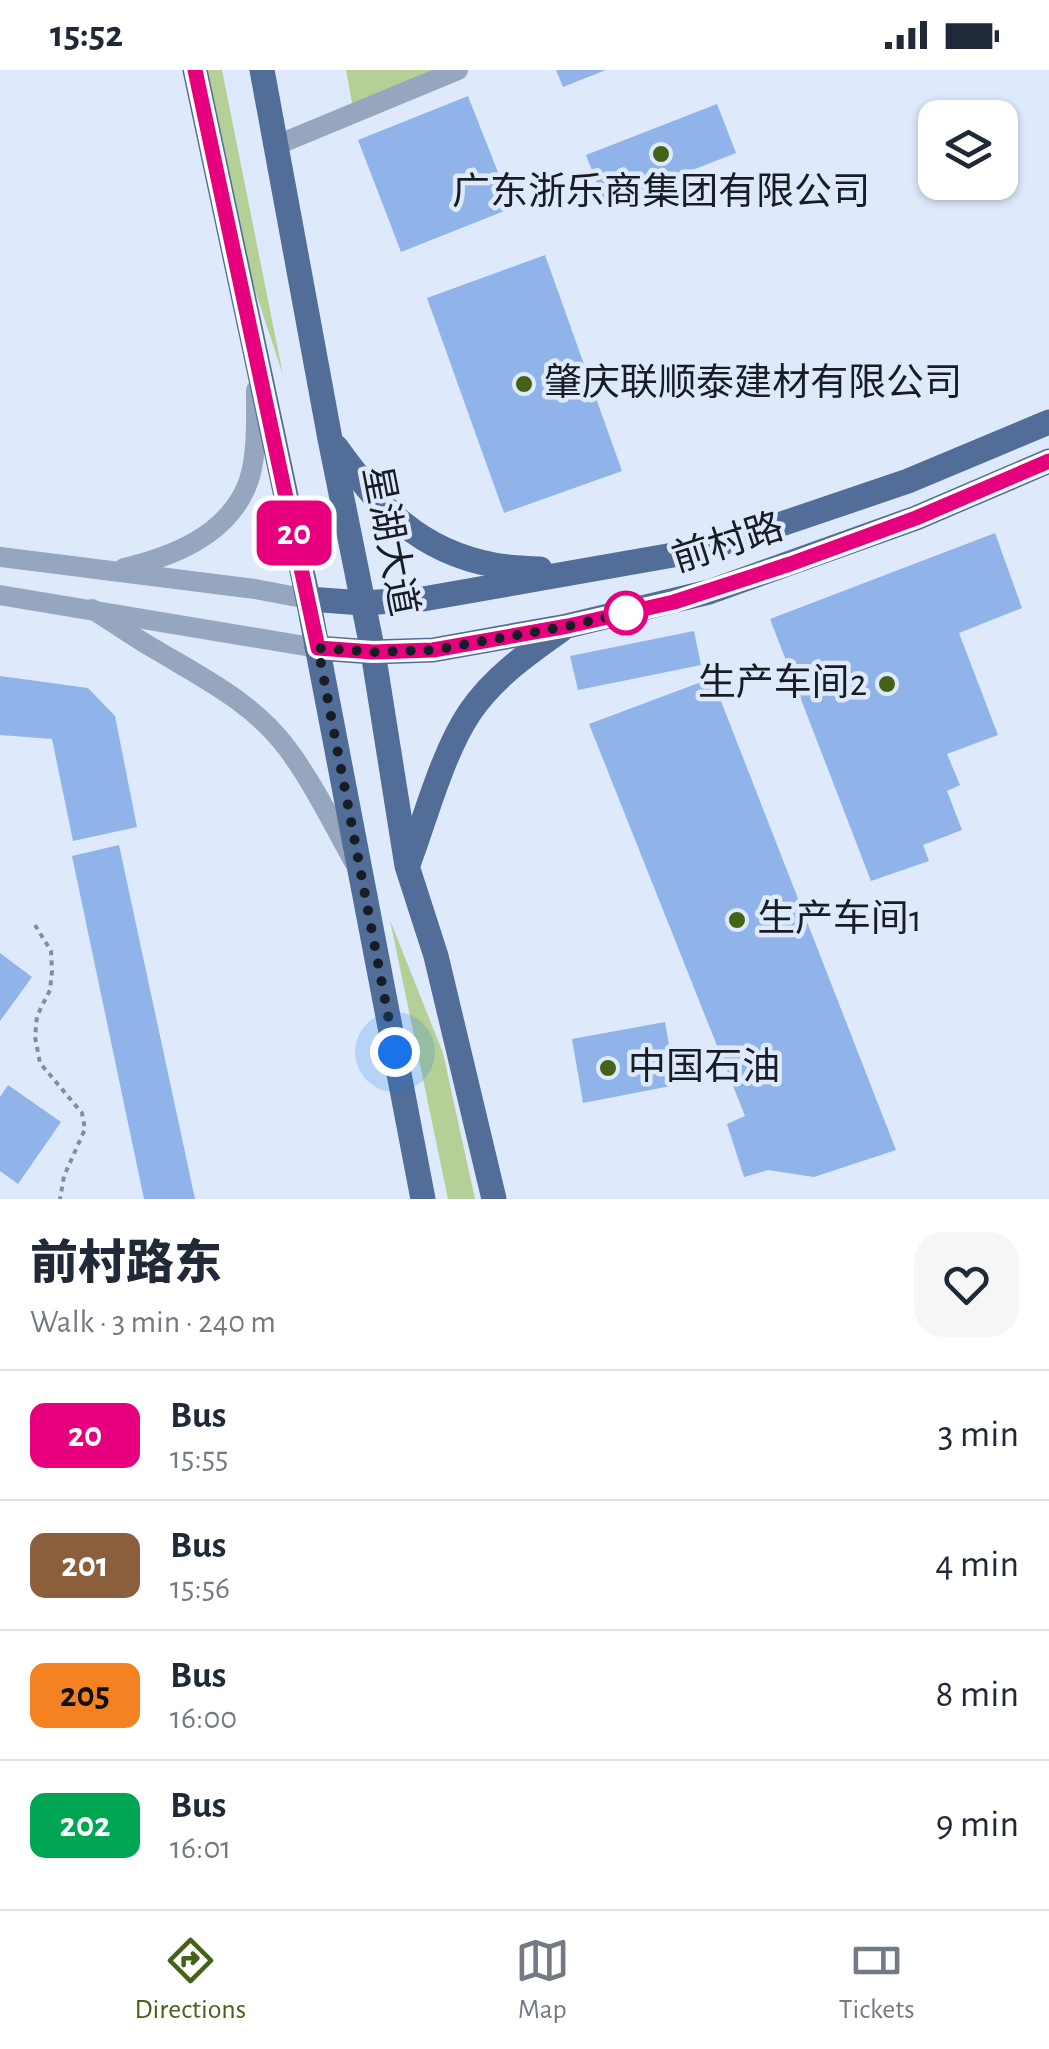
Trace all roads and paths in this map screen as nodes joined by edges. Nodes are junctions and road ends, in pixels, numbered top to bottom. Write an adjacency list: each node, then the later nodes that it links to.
1 (195, 70): 5 (main road)
2 (262, 70): 4 (main road, 星湖大道)
3 (458, 70): 4 (street)
4 (277, 144): 7 (main road, 星湖大道)
5 (257, 368): 11 (street); 15 (main road)
6 (1049, 422): 9 (main road, 前村路)
7 (330, 439): 12 (main road); 16 (main road, 星湖大道)
8 (1049, 460): 13 (main road, 前村路)
9 (696, 551): 12 (main road, 前村路); 13 (main road)
10 (0, 557): 11 (street, 前村路)
11 (108, 572): 15 (street, 前村路)
12 (575, 572): 16 (main road, 前村路)
13 (709, 592): 18 (main road, 前村路)
14 (0, 595): 17 (street, 前村路)
15 (308, 598): 16 (main road, 前村路); 19 (main road)
16 (363, 603): 20 (main road, 星湖大道)
17 (92, 609): 19 (street, 前村路); 22 (street)
18 (568, 626): 20 (main road, 前村路); 21 (main road)
19 (318, 648): 20 (main road, 前村路); 22 (main road)
20 (373, 652): 21 (main road, 星湖大道)
21 (407, 866): 26 (main road, 星湖大道)
22 (359, 870): 25 (main road)
23 (35, 924): 24 (path)
24 (60, 1199)
25 (424, 1199)
26 (494, 1199)

